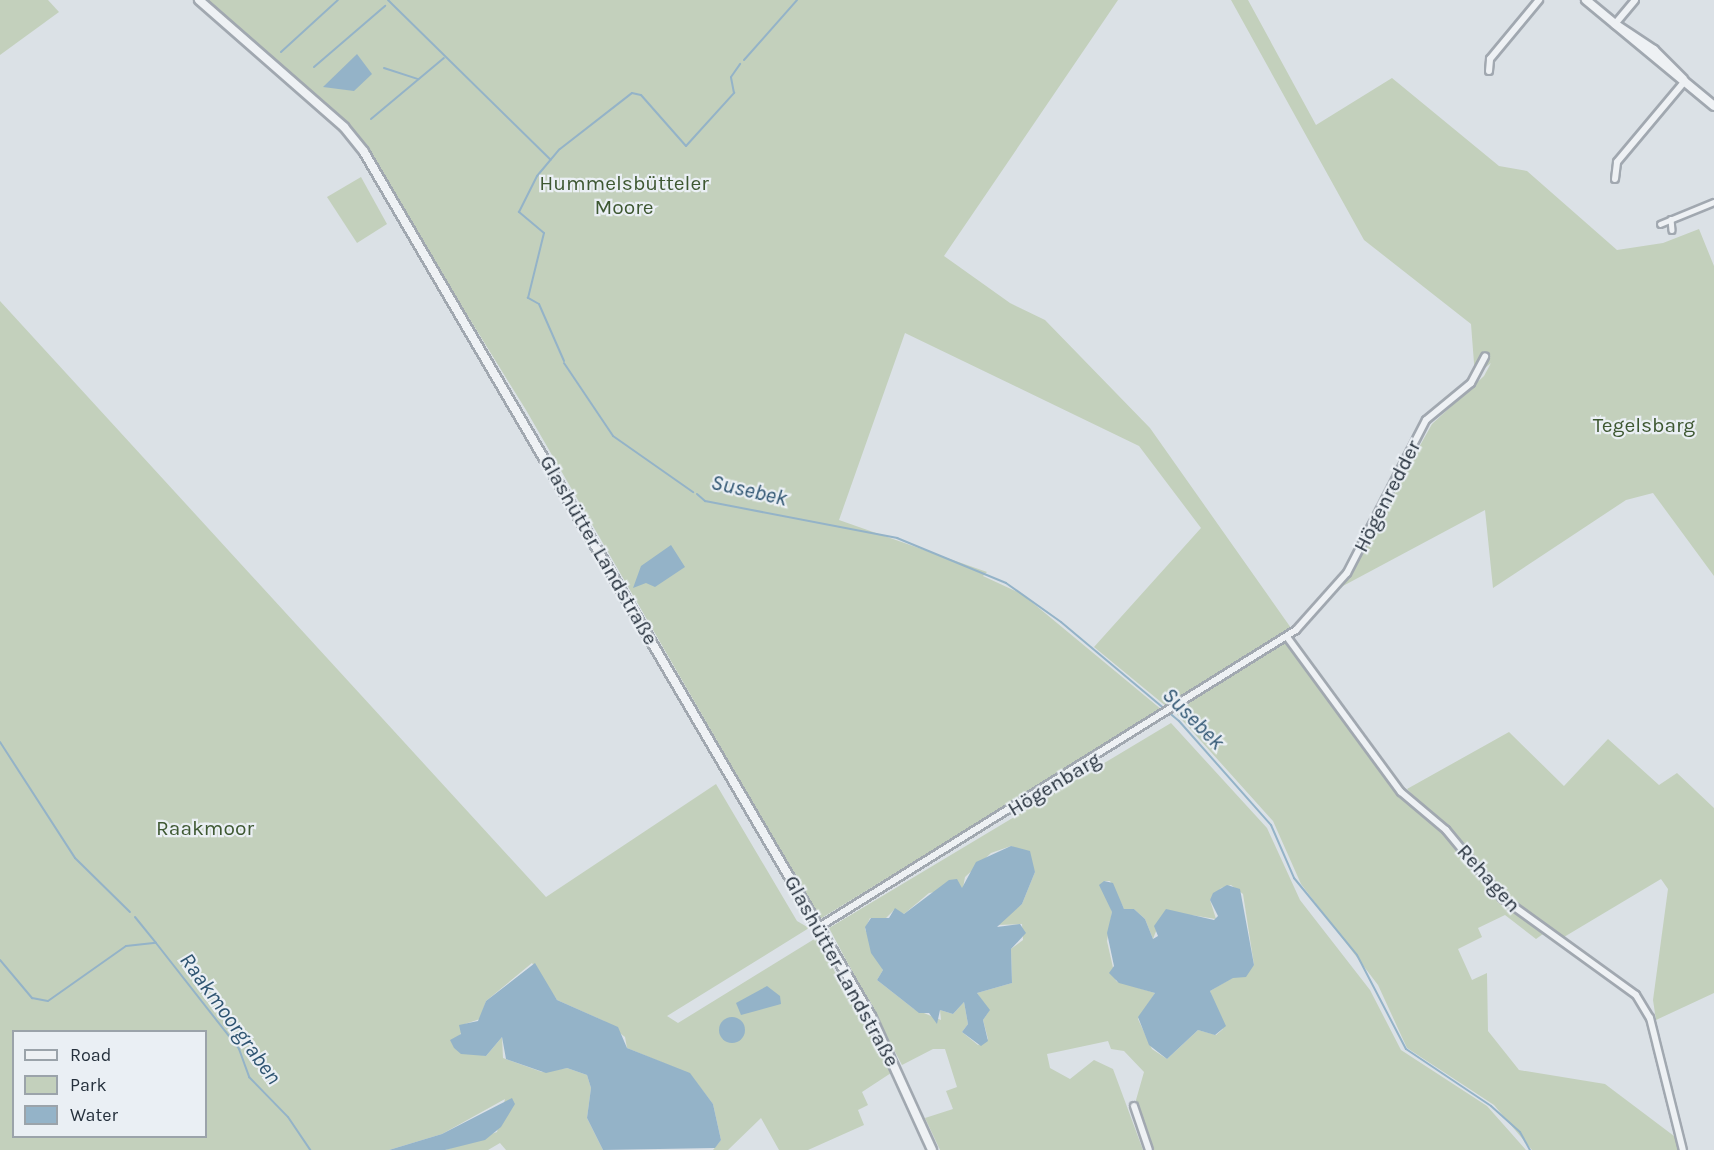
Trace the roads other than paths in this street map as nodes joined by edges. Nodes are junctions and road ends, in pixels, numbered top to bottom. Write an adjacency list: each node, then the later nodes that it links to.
1 (199, 0): 16 (street, Glashütter Landstraße)
2 (1539, 0): 6 (street)
3 (1586, 0): 5 (street)
4 (1635, 0): 5 (street)
5 (1615, 24): 7 (street)
6 (1489, 72)
7 (1685, 81): 8 (street); 9 (street)
8 (1714, 106)
9 (1615, 179)
10 (1714, 202): 11 (street)
11 (1671, 219): 12 (street); 13 (street)
12 (1660, 224)
13 (1672, 230)
14 (1485, 357): 15 (street, Högenredder)
15 (1287, 637): 16 (street, Högenbarg); 20 (street, Rehagen)
16 (819, 927): 18 (street, Glashütter Landstraße)
17 (1134, 1106): 19 (street)
18 (932, 1150)
19 (1149, 1150)
20 (1683, 1150)

